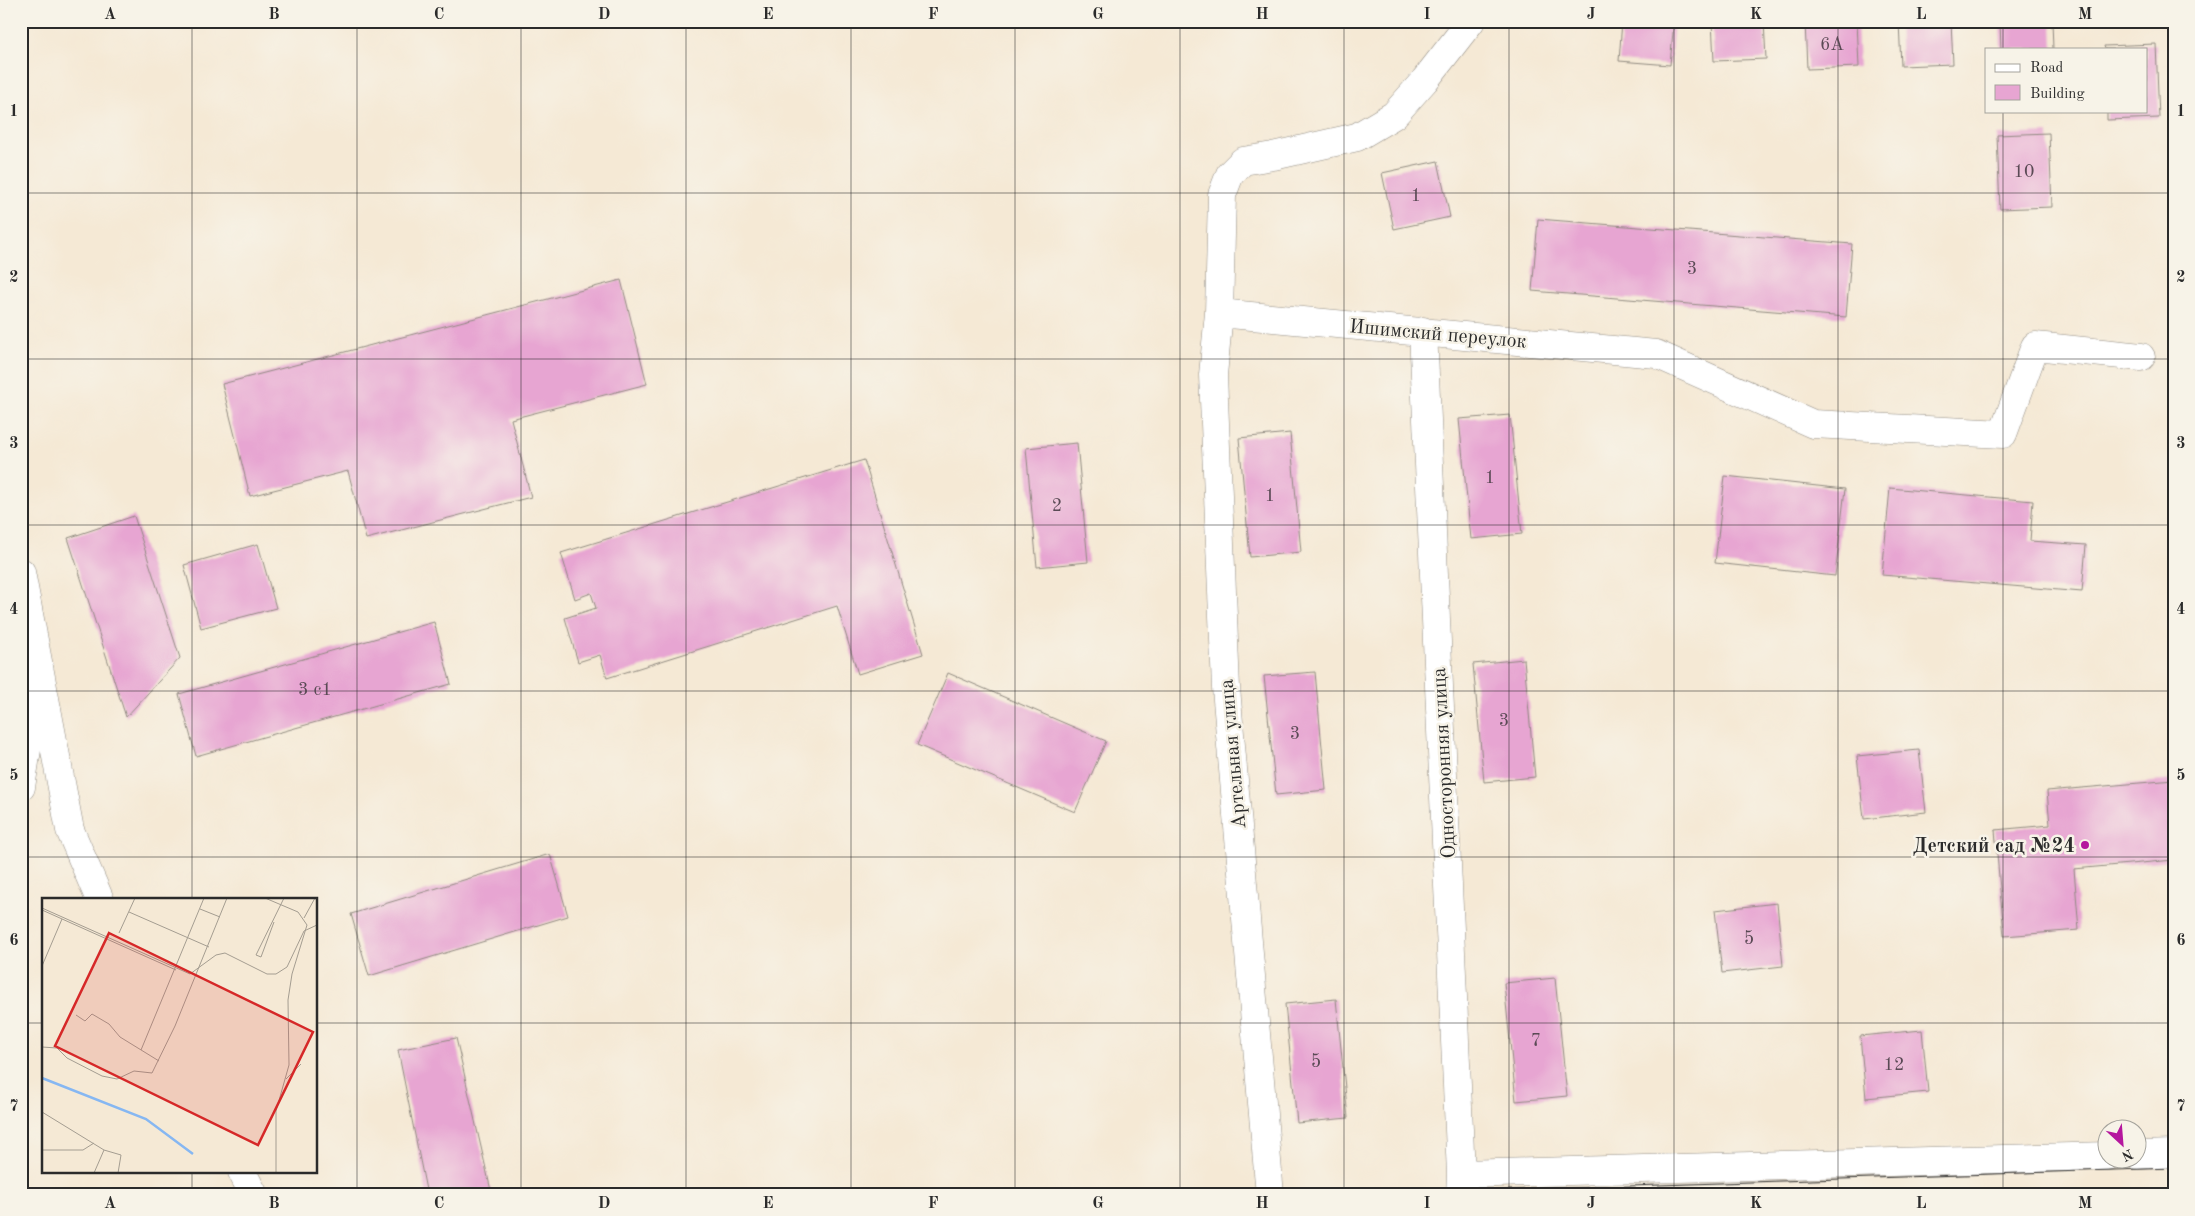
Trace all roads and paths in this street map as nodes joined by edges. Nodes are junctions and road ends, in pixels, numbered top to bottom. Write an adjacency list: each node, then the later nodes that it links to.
1 (1471, 21): 2 (street, Артельная улица)
2 (1220, 313): 3 (street, Ишимский переулок); 15 (street, Артельная улица)
3 (1423, 331): 4 (street, Ишимский переулок); 13 (street, Односторонняя улица)
4 (2142, 357)
5 (21, 572): 6 (street)
6 (40, 670): 7 (street); 8 (street)
7 (21, 787)
8 (99, 898)
9 (2174, 1154): 10 (street)
10 (2148, 1155)
11 (2098, 1156): 13 (street)
12 (243, 1174): 14 (street)
13 (1461, 1184)
14 (254, 1195)
15 (1270, 1195)

